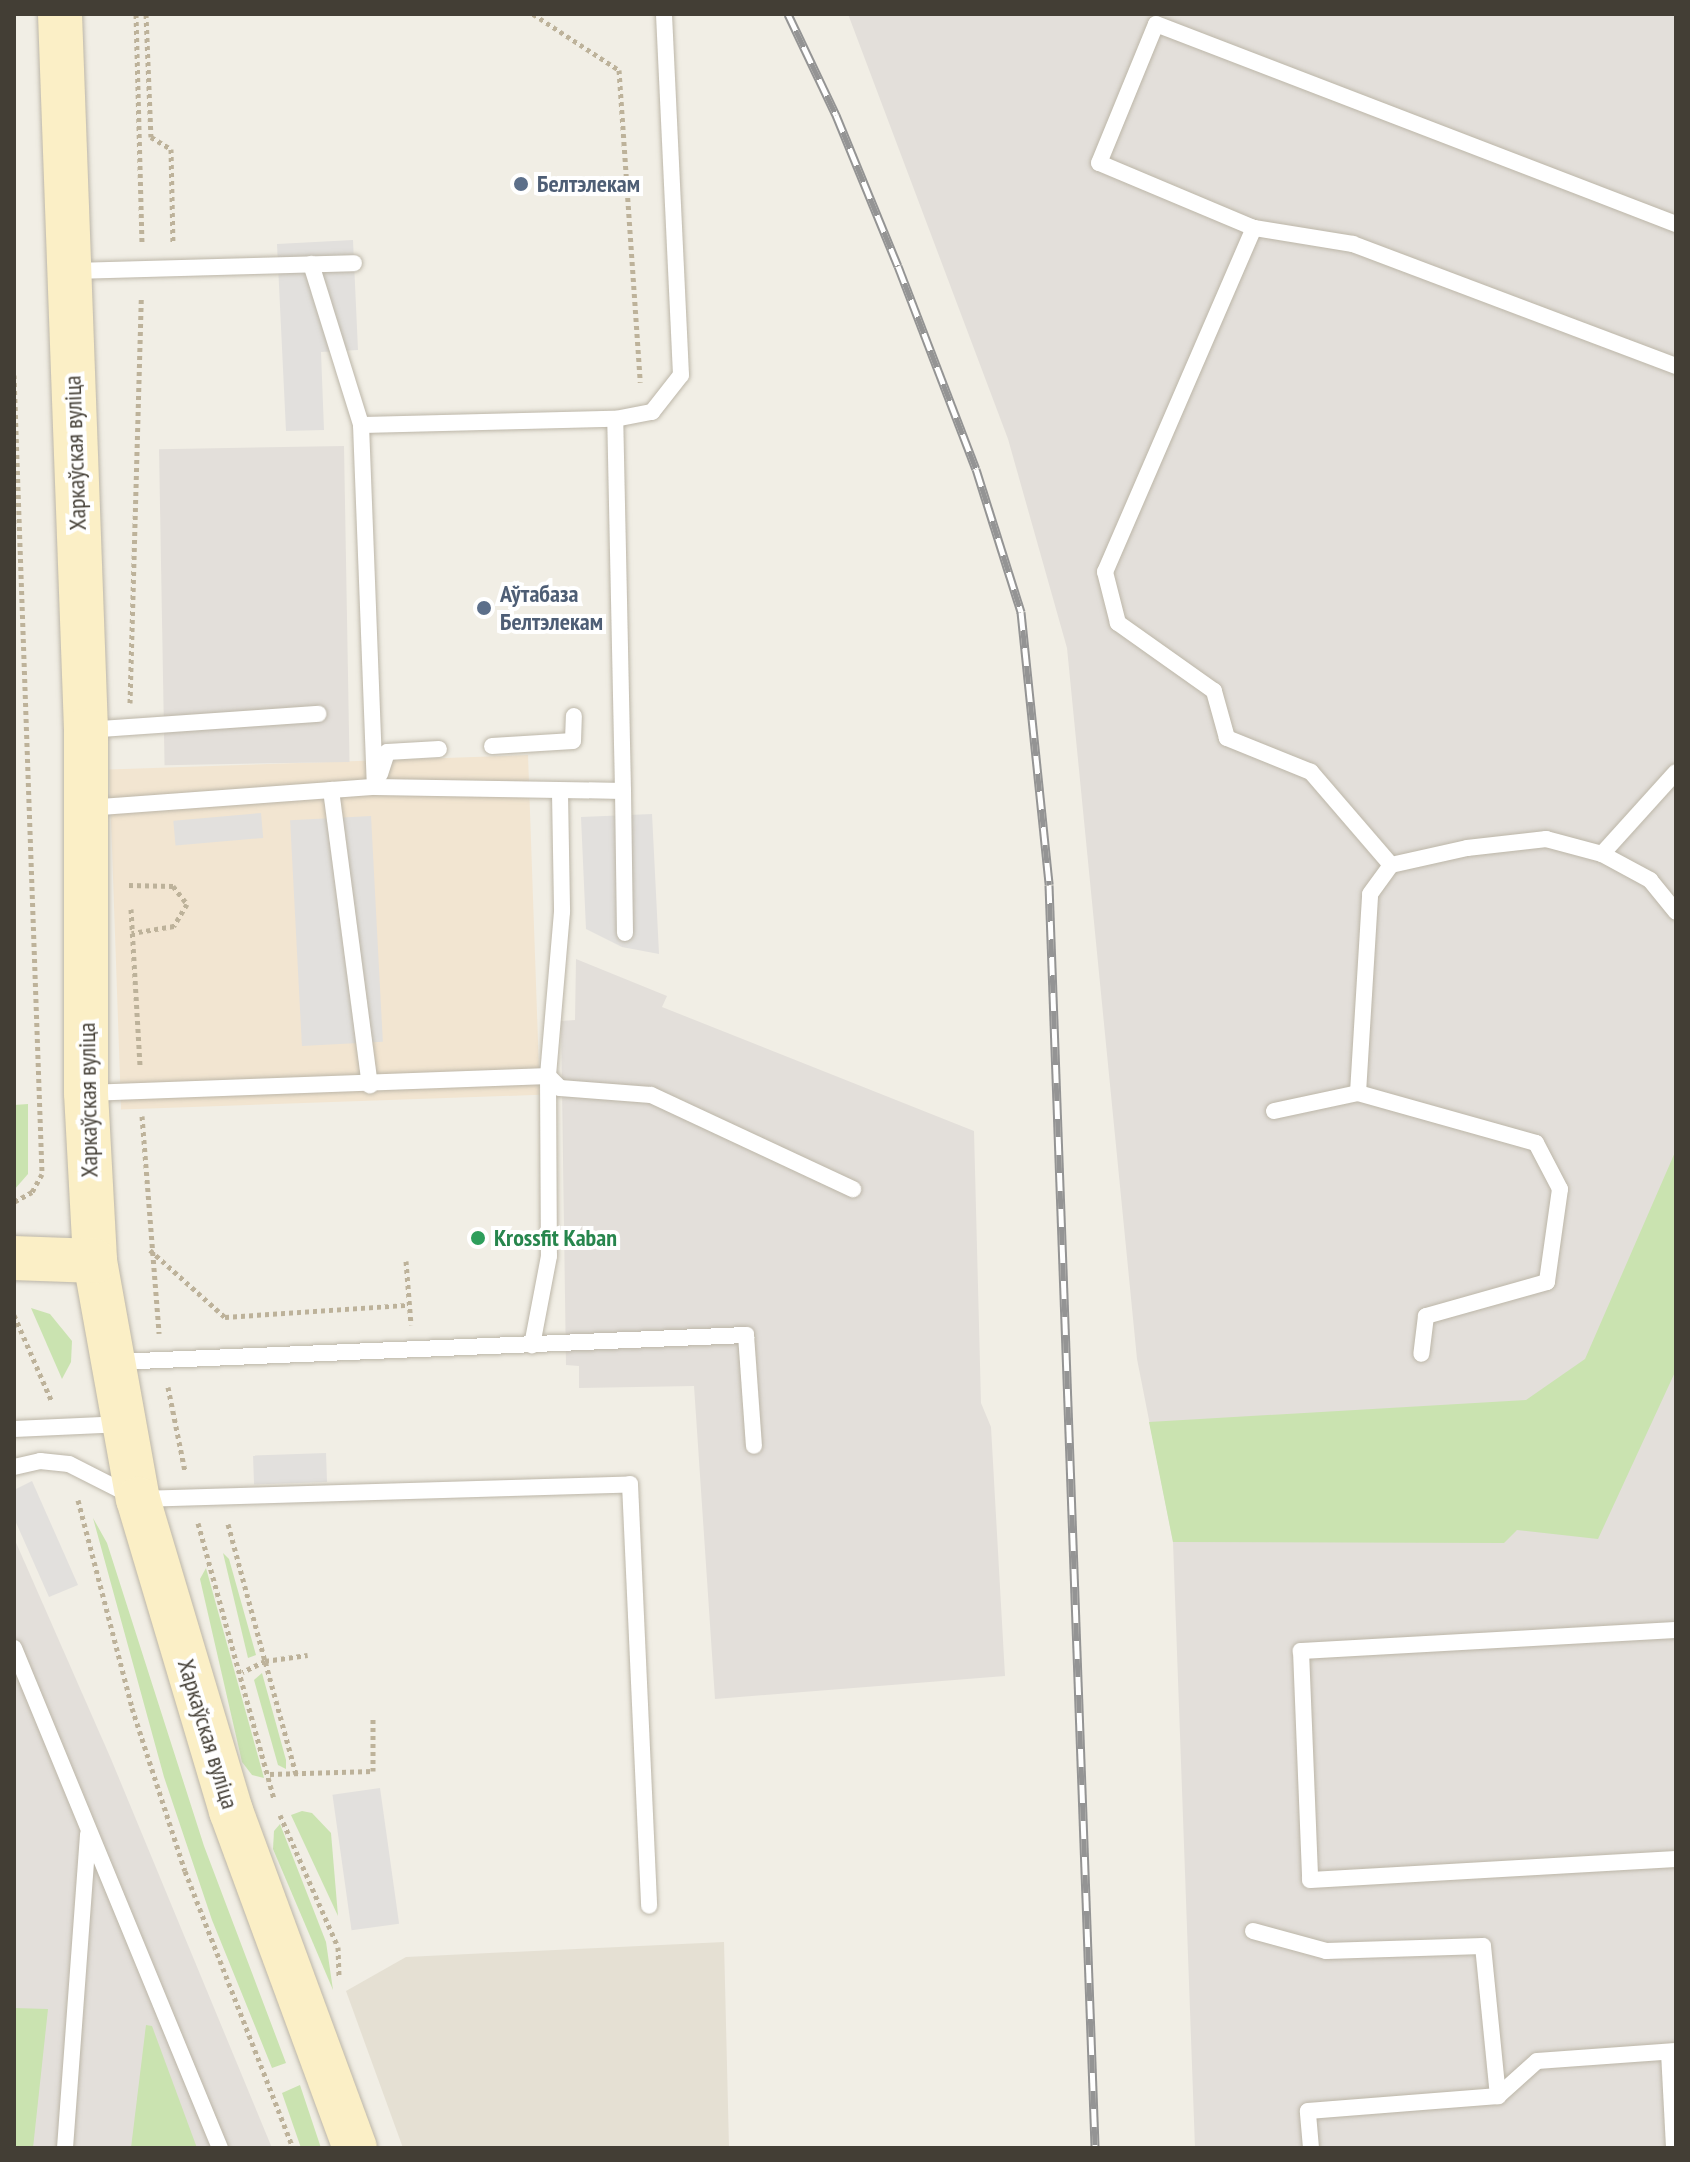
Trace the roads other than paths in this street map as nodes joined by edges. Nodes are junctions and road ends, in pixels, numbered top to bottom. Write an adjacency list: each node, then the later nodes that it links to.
1 (60, 14): 7 (main road, Харкаўская вуліца)
2 (664, 14): 9 (lane)
3 (1676, 224): 4 (lane)
4 (1254, 228): 8 (lane); 23 (lane)
5 (354, 263): 6 (lane)
6 (311, 264): 7 (lane); 10 (lane)
7 (67, 271): 13 (main road, Харкаўская вуліца)
8 (1676, 366)
9 (615, 419): 10 (lane); 19 (lane)
10 (361, 425): 17 (lane)
11 (318, 714): 13 (lane)
12 (574, 716): 14 (lane)
13 (86, 730): 21 (main road, Харкаўская вуліца)
14 (492, 746)
15 (439, 749): 17 (lane)
16 (1676, 772): 22 (lane)
17 (375, 787): 18 (lane); 20 (lane)
18 (331, 790): 21 (lane); 27 (lane)
19 (623, 791): 20 (lane); 25 (lane)
20 (560, 793): 26 (lane)
21 (85, 808): 28 (main road, Харкаўская вуліца)
22 (1602, 854): 23 (lane); 24 (lane)
23 (1391, 865): 29 (lane)
24 (1676, 912)
25 (625, 933)
26 (548, 1076): 27 (lane); 31 (lane); 34 (lane)
27 (370, 1085): 28 (lane)
28 (86, 1093): 33 (main road, Харкаўская вуліца)
29 (1358, 1093): 30 (lane); 35 (lane)
30 (1274, 1111)
31 (853, 1189)
32 (14, 1258): 33 (main road)
33 (95, 1261): 36 (main road, Харкаўская вуліца)
34 (532, 1345): 36 (lane); 39 (lane)
35 (1421, 1354)
36 (113, 1362): 37 (main road, Харкаўская вуліца)
37 (124, 1424): 38 (lane); 41 (main road, Харкаўская вуліца)
38 (14, 1429)
39 (754, 1446)
40 (14, 1467): 41 (lane)
41 (138, 1499): 46 (lane); 52 (main road, Харкаўская вуліца)
42 (1676, 1630): 45 (lane)
43 (14, 1648): 44 (lane)
44 (89, 1829): 50 (lane); 51 (lane)
45 (1676, 1859)
46 (649, 1906)
47 (1253, 1931): 49 (lane)
48 (1673, 2051): 49 (lane); 54 (lane)
49 (1498, 2096): 53 (lane)
50 (65, 2148)
51 (220, 2148)
52 (355, 2148)
53 (1311, 2148)
54 (1674, 2148)

